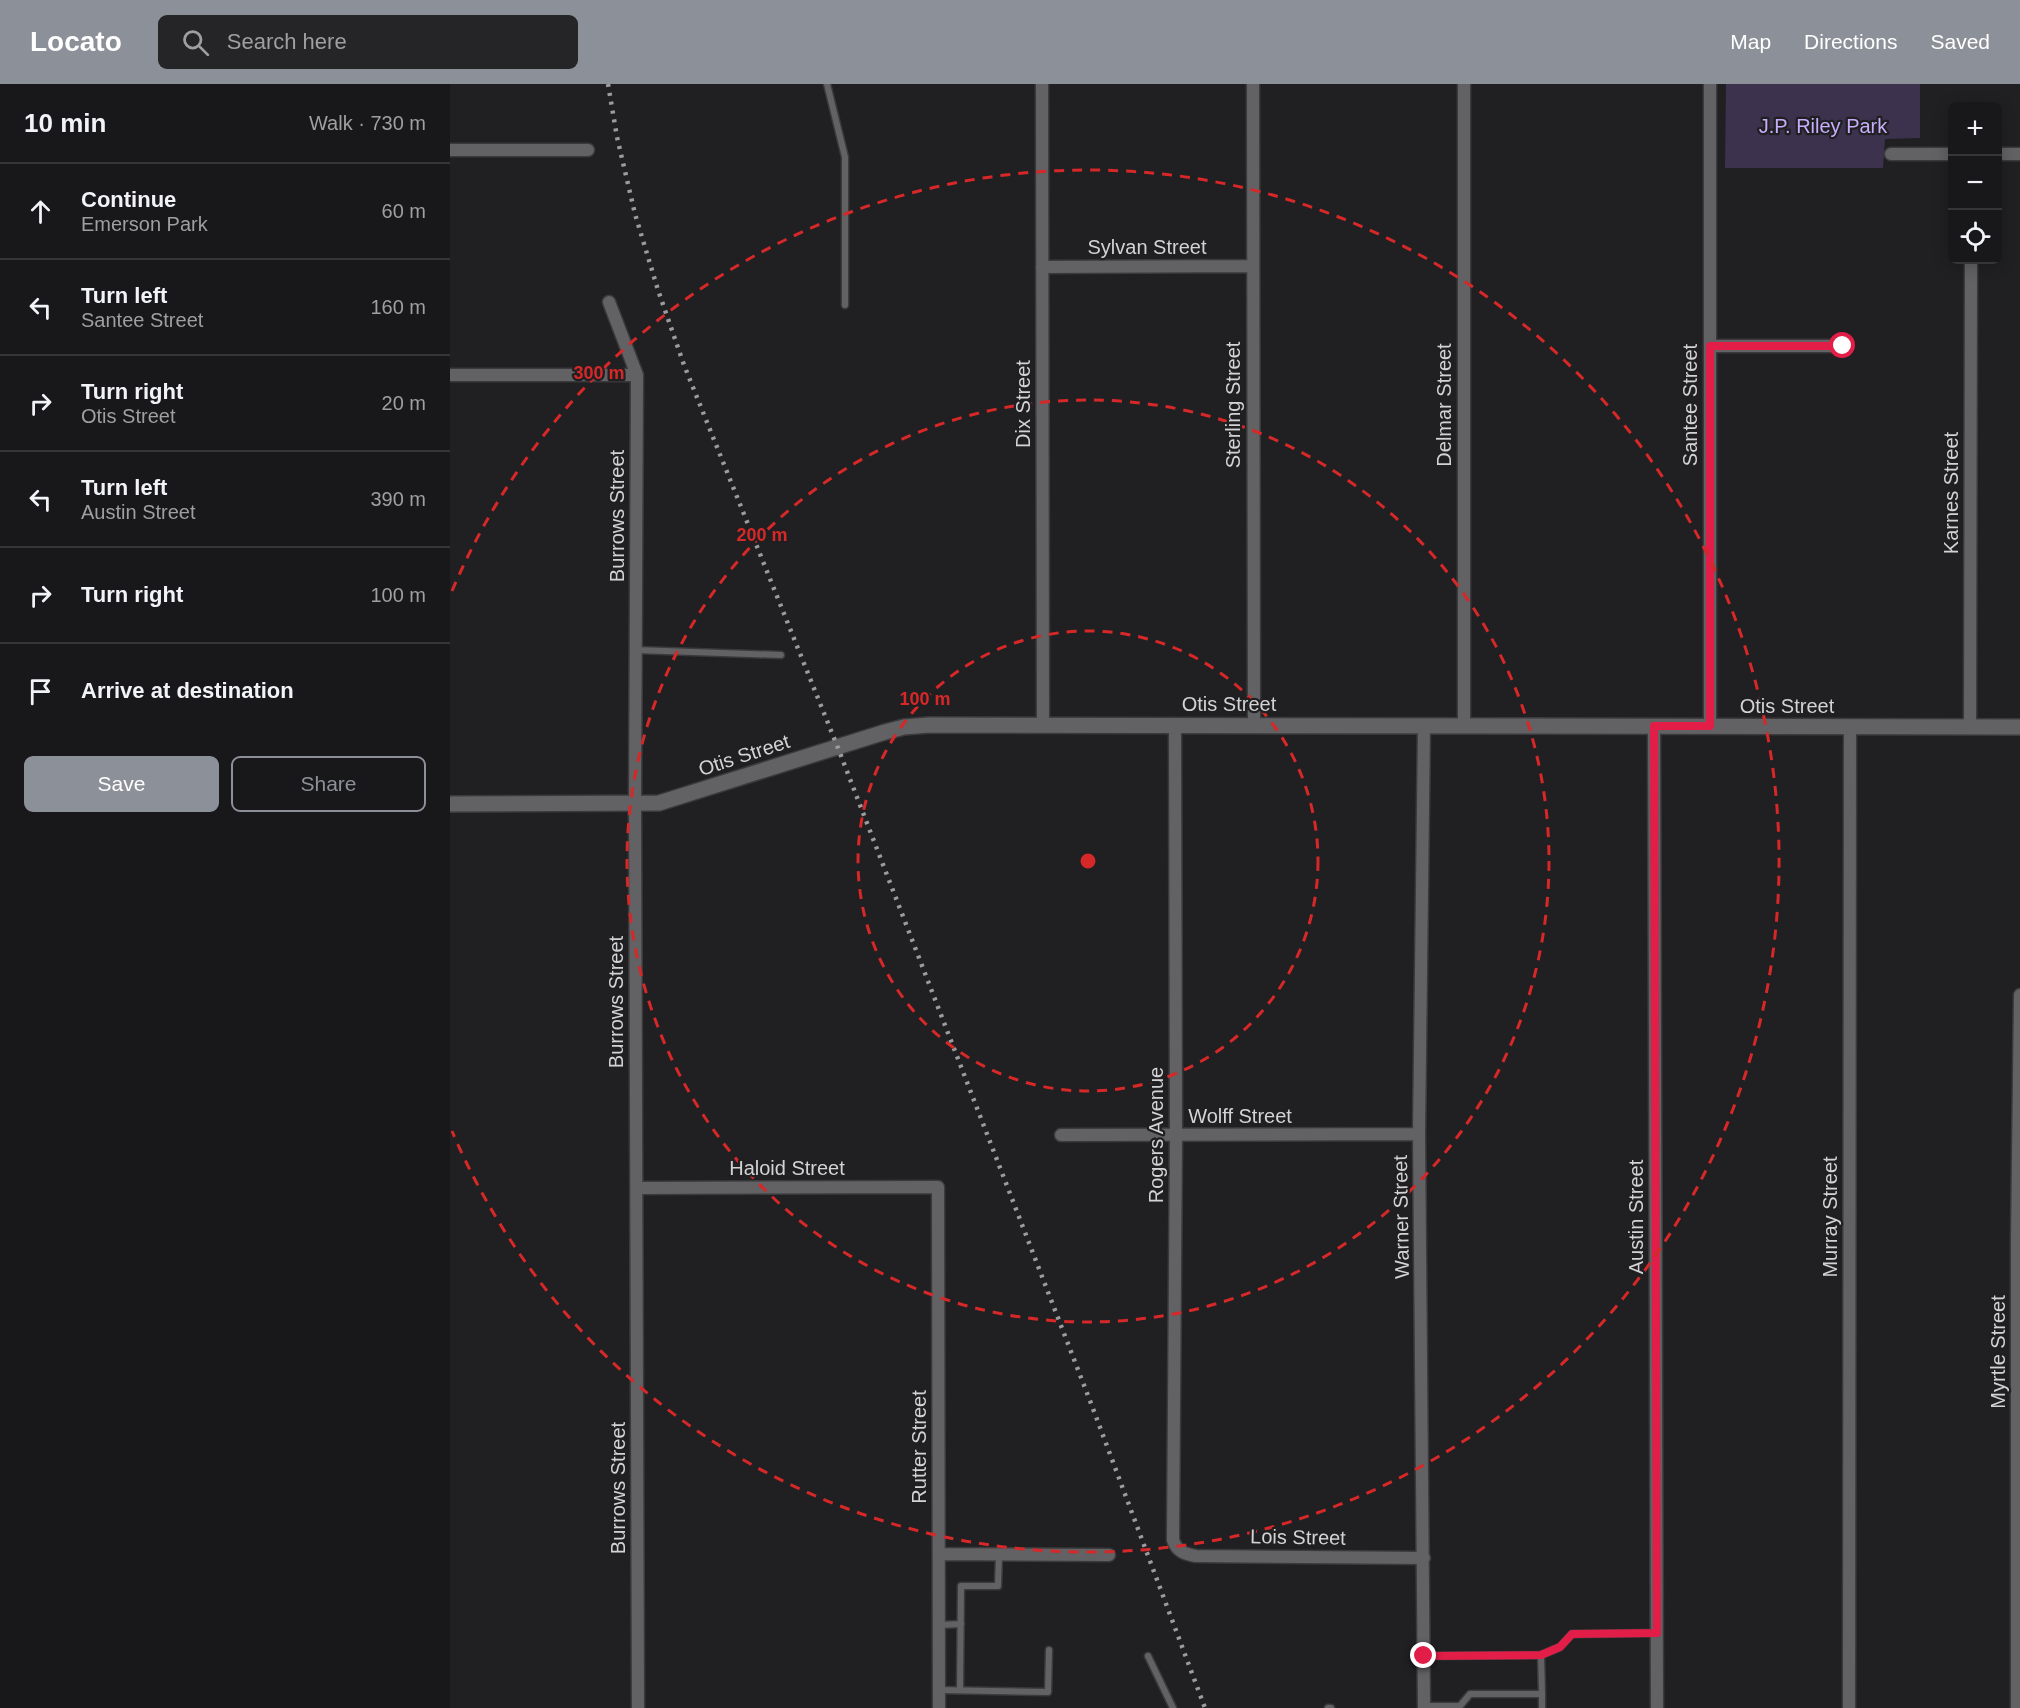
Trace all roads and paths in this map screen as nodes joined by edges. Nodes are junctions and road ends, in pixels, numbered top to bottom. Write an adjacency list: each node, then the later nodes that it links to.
1 (827, 84): 16 (lane)
2 (1042, 84): 14 (street, Dix Street)
3 (1253, 84): 13 (street, Sterling Street)
4 (1464, 84): 27 (street, Delmar Street)
5 (1710, 84): 17 (street, Santee Street)
6 (450, 150): 7 (street)
7 (588, 150)
8 (1890, 154): 9 (street)
9 (1948, 154)
10 (2002, 154): 11 (street)
11 (2020, 154)
12 (1971, 264): 31 (street, Karnes Street)
13 (1252, 266): 14 (street, Sylvan Street); 25 (street, Sterling Street)
14 (1042, 267): 23 (street, Dix Street)
15 (609, 302): 20 (street, Burrows Street)
16 (845, 305)
17 (1710, 346): 18 (street); 29 (street, Santee Street)
18 (1843, 346)
19 (450, 375): 20 (street)
20 (637, 375): 21 (street, Burrows Street)
21 (636, 650): 22 (lane); 34 (street, Burrows Street)
22 (782, 655)
23 (1043, 725): 24 (street, Otis Street); 34 (street, Otis Street)
24 (1175, 725): 25 (street, Otis Street); 38 (street, Rogers Avenue)
25 (1254, 725): 26 (street, Otis Street)
26 (1424, 726): 27 (street, Otis Street); 36 (street, Warner Street)
27 (1464, 726): 28 (street, Otis Street)
28 (1654, 726): 29 (street, Otis Street); 49 (street, Austin Street)
29 (1710, 726): 30 (street, Otis Street)
30 (1850, 727): 31 (street, Otis Street); 63 (street, Murray Street)
31 (1970, 727): 32 (street, Otis Street)
32 (2020, 727)
33 (450, 804): 34 (street, Otis Street)
34 (635, 804): 40 (street, Burrows Street)
35 (2020, 995): 41 (street, Myrtle Street)
36 (1419, 1134): 38 (street, Wolff Street); 46 (street, Warner Street)
37 (1061, 1135): 38 (street, Wolff Street)
38 (1176, 1136): 42 (street, Rogers Avenue)
39 (938, 1187): 40 (street, Haloid Street); 43 (street, Rutter Street)
40 (637, 1188): 58 (street, Burrows Street)
41 (2019, 1243): 64 (street, Myrtle Street)
42 (1175, 1545): 46 (street, Lois Street)
43 (939, 1554): 44 (street); 48 (street, Rutter Street)
44 (999, 1555): 45 (street); 47 (lane)
45 (1109, 1555)
46 (1424, 1558): 53 (street, Warner Street)
47 (961, 1624): 48 (lane); 55 (lane)
48 (939, 1625): 54 (street, Rutter Street)
49 (1657, 1633): 51 (lane); 62 (street, Austin Street)
50 (1048, 1650): 55 (lane)
51 (1541, 1655): 53 (lane); 56 (lane)
52 (1148, 1656): 60 (lane)
53 (1424, 1656): 57 (street, Warner Street)
54 (939, 1690): 55 (lane); 59 (street, Rutter Street)
55 (960, 1690)
56 (1542, 1694): 57 (lane); 61 (lane)
57 (1424, 1707)
58 (638, 1708)
59 (939, 1708)
60 (1173, 1708)
61 (1542, 1708)
62 (1658, 1708)
63 (1849, 1708)
64 (2017, 1708)

